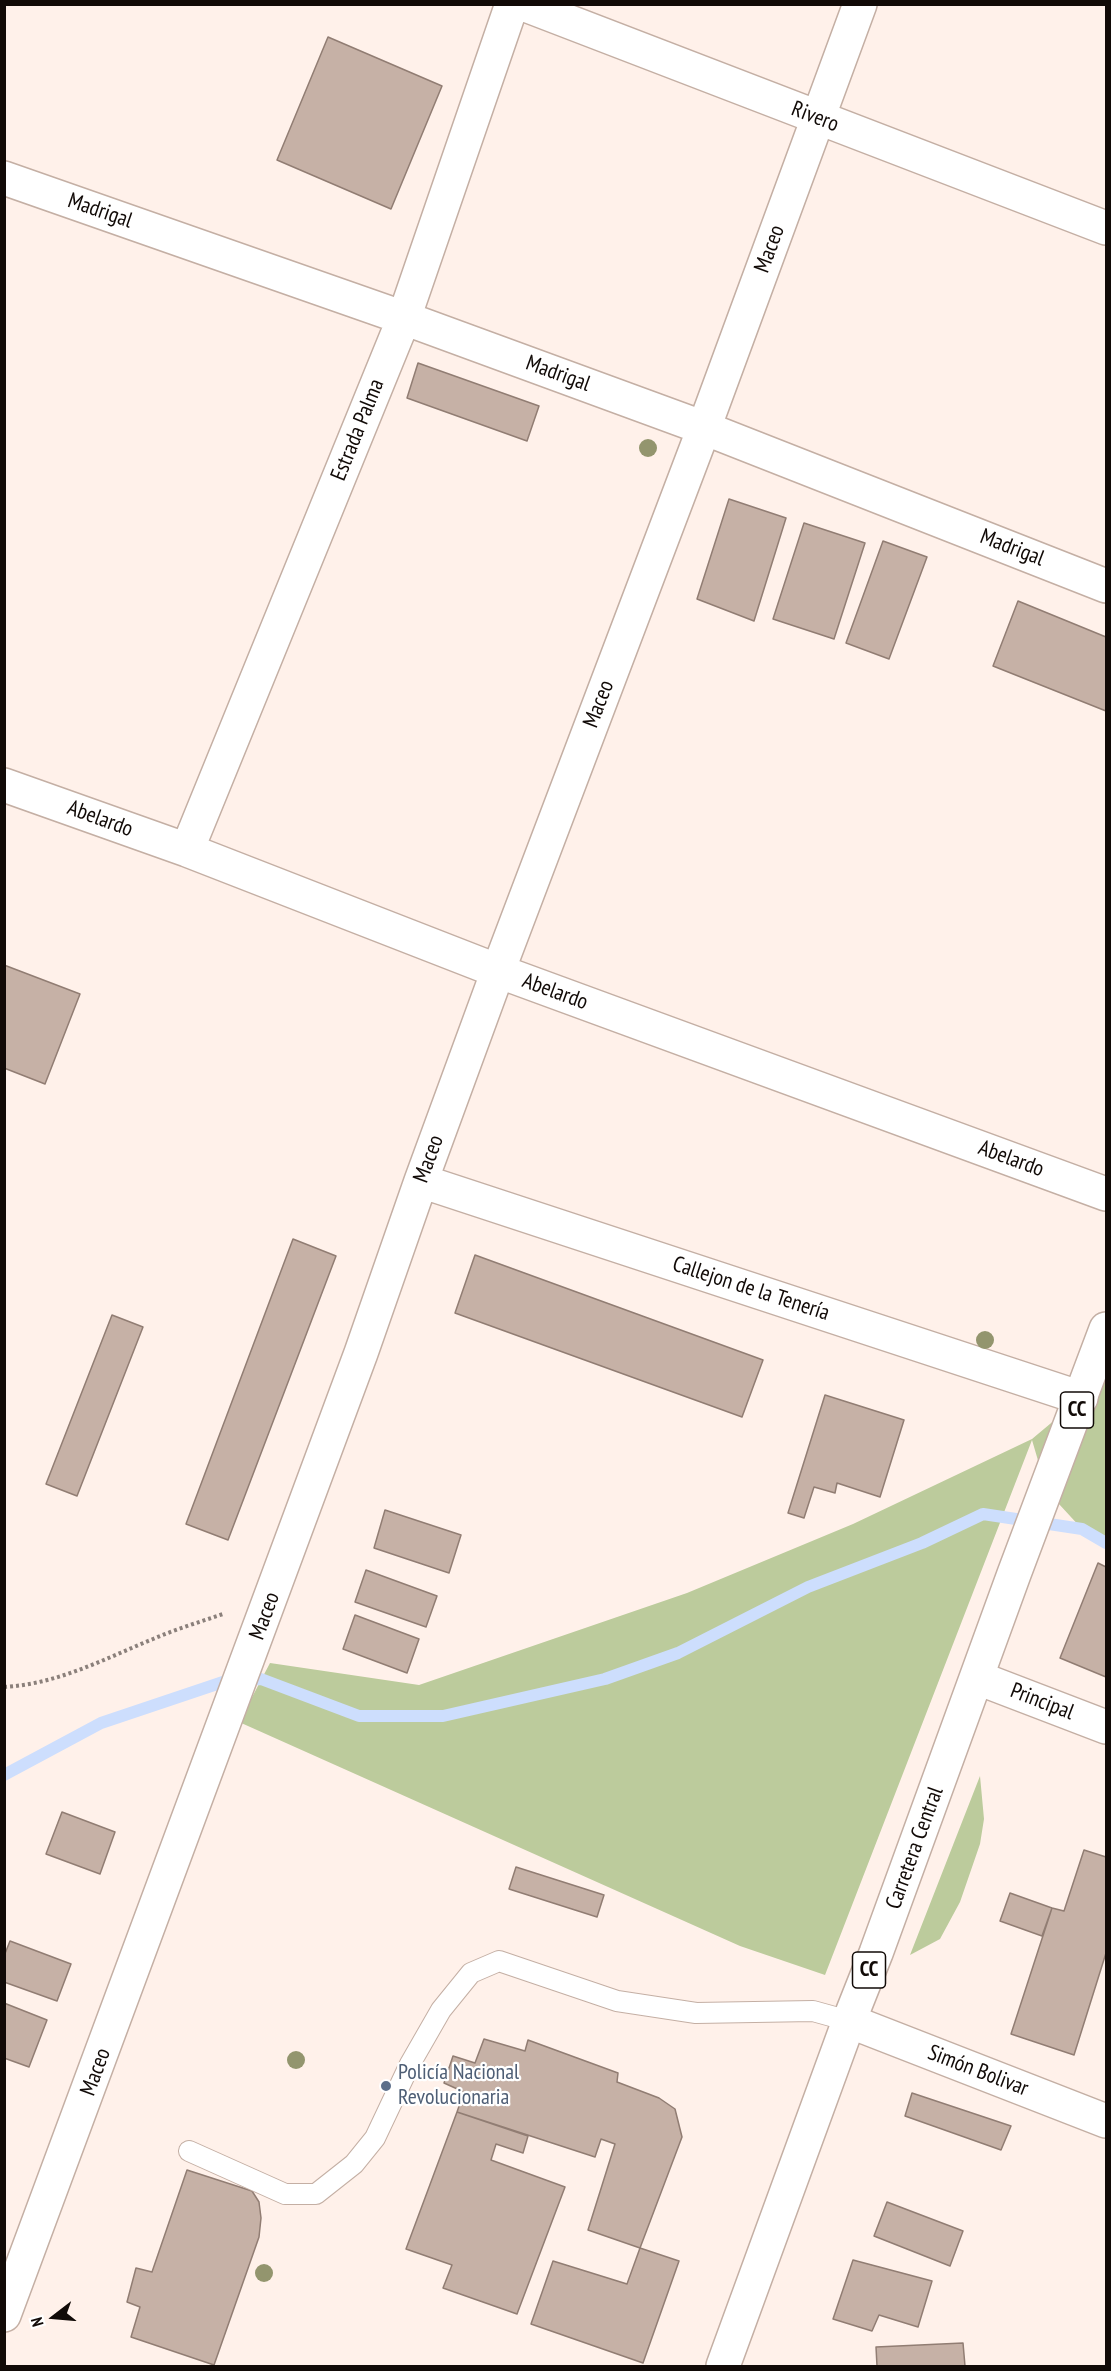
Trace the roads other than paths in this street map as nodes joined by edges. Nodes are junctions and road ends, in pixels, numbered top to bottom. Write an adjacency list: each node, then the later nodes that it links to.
1 (512, 4): 7 (main road, Estrada Palma)
2 (523, 4): 4 (main road, Rivero)
3 (860, 4): 4 (main road, Maceo)
4 (818, 118): 6 (main road, Rivero); 8 (main road, Maceo)
5 (4, 178): 7 (main road, Madrigal)
6 (1107, 228)
7 (404, 318): 8 (main road, Madrigal); 11 (main road, Estrada Palma)
8 (704, 428): 9 (main road, Madrigal); 12 (main road, Maceo)
9 (1107, 586)
10 (4, 785): 11 (main road, Abelardo)
11 (187, 850): 12 (main road, Abelardo)
12 (498, 971): 13 (main road, Maceo); 14 (main road, Abelardo)
13 (421, 1180): 16 (main road, Callejon de la Tenería); 22 (main road, Maceo)
14 (1107, 1194)
15 (1107, 1329): 16 (main road, Carretera Central / CC)
16 (1081, 1398): 17 (main road, Carretera Central / CC)
17 (978, 1678): 18 (main road, Principal); 19 (main road, Carretera Central / CC)
18 (1107, 1727)
19 (849, 2021): 20 (main road, Simón Bolivar); 21 (lane); 23 (main road, Carretera Central / CC)
20 (1107, 2121)
21 (189, 2151)
22 (4, 2315)
23 (723, 2367)

